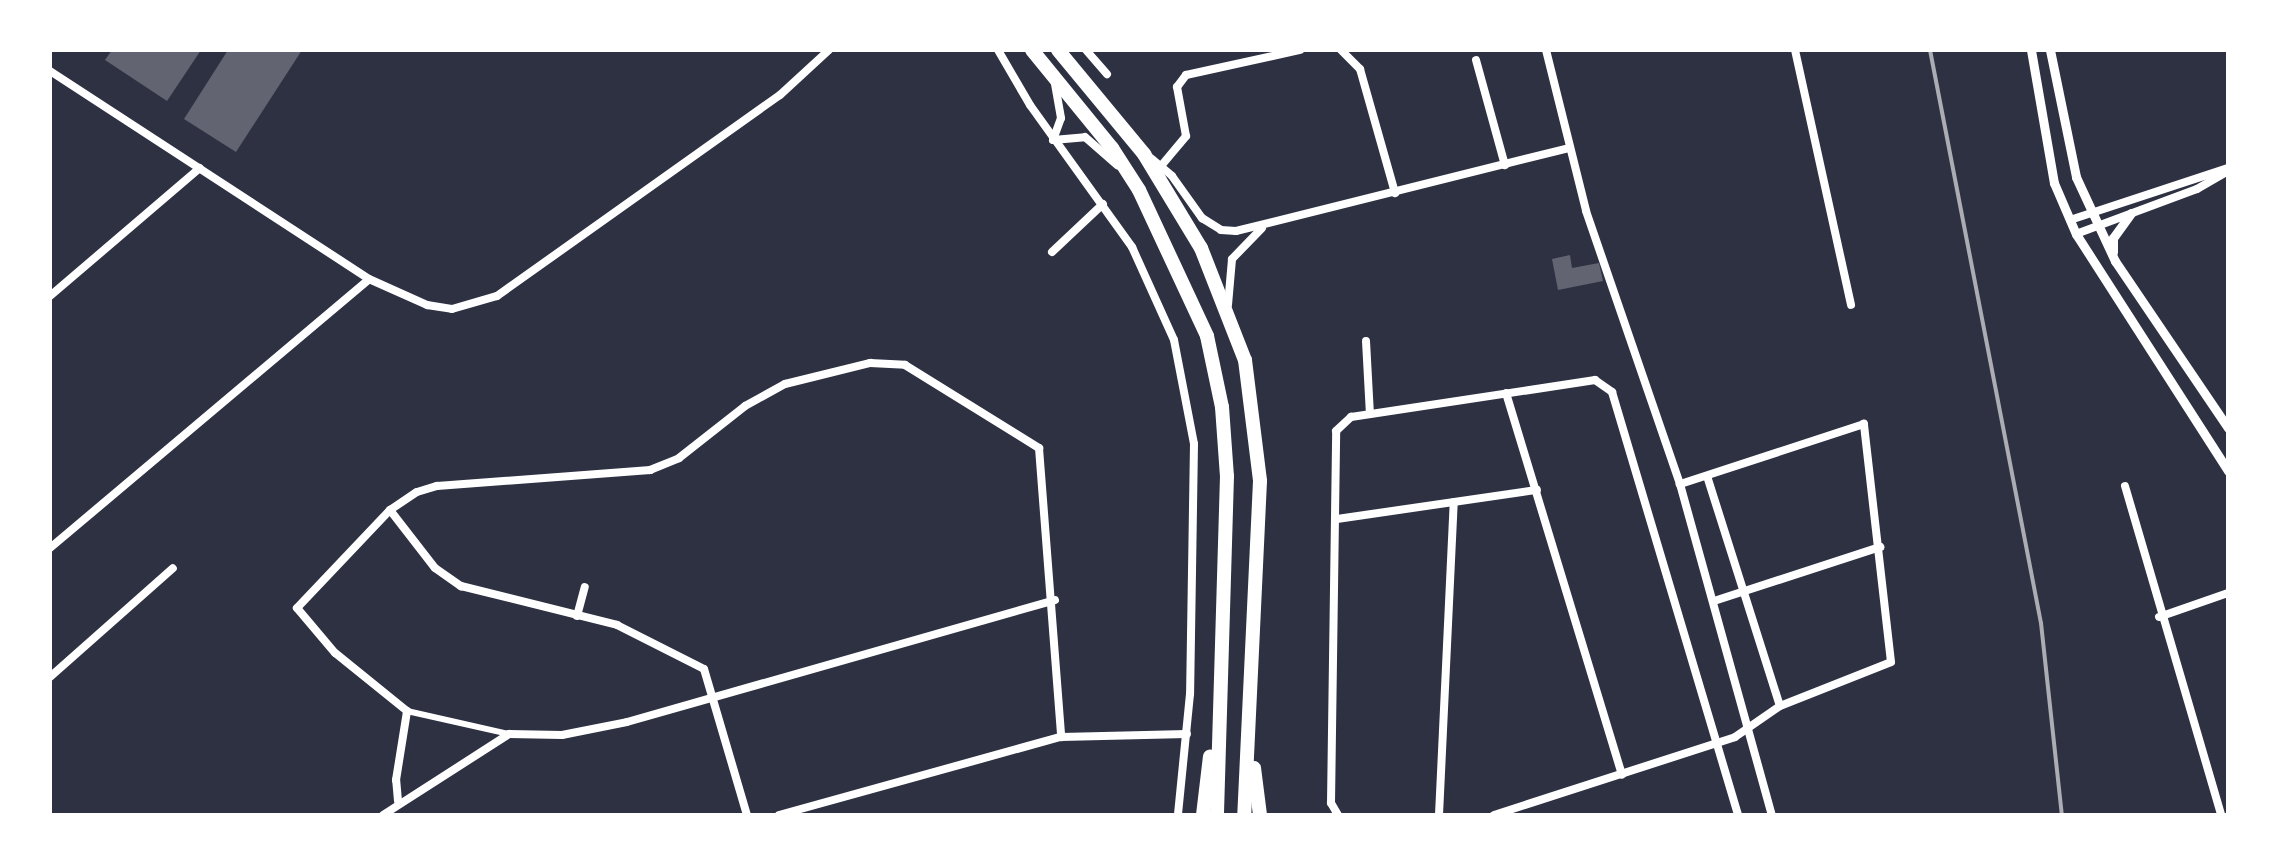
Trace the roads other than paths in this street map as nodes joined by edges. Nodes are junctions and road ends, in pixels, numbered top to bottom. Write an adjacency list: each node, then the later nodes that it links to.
1 (829, 50): 34 (street)
2 (998, 50): 16 (street)
3 (1032, 50): 15 (highway)
4 (1058, 50): 18 (highway)
5 (1086, 50): 14 (street)
6 (1300, 50): 20 (street)
7 (1341, 50): 24 (street)
8 (1546, 50): 17 (street)
9 (1795, 50): 36 (street)
10 (2031, 50): 28 (street)
11 (2050, 50): 26 (street)
12 (1476, 60): 19 (street)
13 (50, 71): 21 (street)
14 (1107, 74)
15 (1054, 76): 16 (street); 23 (highway)
16 (1053, 140): 23 (street); 25 (street)
17 (1569, 148): 19 (street); 44 (street)
18 (1144, 154): 20 (street); 37 (highway)
19 (1505, 165): 24 (street)
20 (1161, 166): 30 (street)
21 (200, 168): 34 (street); 35 (street)
22 (2228, 170): 26 (street); 27 (street)
23 (1139, 190): 60 (highway)
24 (1395, 193): 30 (street)
25 (1103, 204): 32 (street); 67 (street)
26 (2093, 212): 28 (street); 29 (street)
27 (2131, 213): 29 (street); 33 (street)
28 (2070, 220): 31 (street)
29 (2099, 225): 31 (street); 33 (street)
30 (1263, 227): 37 (street)
31 (2076, 234): 42 (street)
32 (1052, 252)
33 (2115, 261): 41 (street)
34 (369, 279): 51 (street)
35 (50, 296)
36 (1851, 305)
37 (1228, 307): 68 (highway)
38 (1366, 341): 40 (street)
39 (1506, 393): 40 (street); 46 (street); 70 (street)
40 (1370, 414): 49 (street)
41 (2228, 428)
42 (2228, 471)
43 (1707, 476): 44 (street); 50 (street); 54 (street)
44 (1680, 484): 57 (street)
45 (2125, 486): 59 (street)
46 (1537, 490): 47 (street); 71 (street)
47 (1454, 502): 49 (street); 82 (street)
48 (390, 510): 56 (street); 58 (street); 64 (street)
49 (1337, 519): 81 (street)
50 (1880, 547): 54 (street); 63 (street)
51 (50, 548)
52 (173, 568): 61 (street)
53 (585, 587): 58 (street)
54 (1744, 591): 57 (street); 63 (street)
55 (2228, 593): 59 (street)
56 (1055, 600): 62 (street); 69 (street)
57 (1714, 601): 65 (street)
58 (577, 616): 62 (street)
59 (2159, 617): 86 (street)
60 (1219, 671): 77 (highway); 78 (highway)
61 (50, 677)
62 (713, 699): 66 (street); 74 (street)
63 (1780, 706): 65 (street)
64 (407, 711): 66 (street); 72 (street)
65 (1751, 731): 70 (street); 85 (street)
66 (509, 734): 72 (street)
67 (1187, 734): 69 (street); 76 (street)
68 (1249, 736): 79 (highway); 80 (highway)
69 (1061, 737): 75 (street)
70 (1718, 744): 71 (street); 84 (street)
71 (1622, 775): 83 (street)
72 (398, 801): 73 (street)
73 (383, 815)
74 (747, 815)
75 (779, 815)
76 (1178, 815)
77 (1203, 815)
78 (1217, 815)
79 (1244, 815)
80 (1260, 815)
81 (1338, 815)
82 (1439, 815)
83 (1494, 815)
84 (1738, 815)
85 (1772, 815)
86 (2221, 815)

